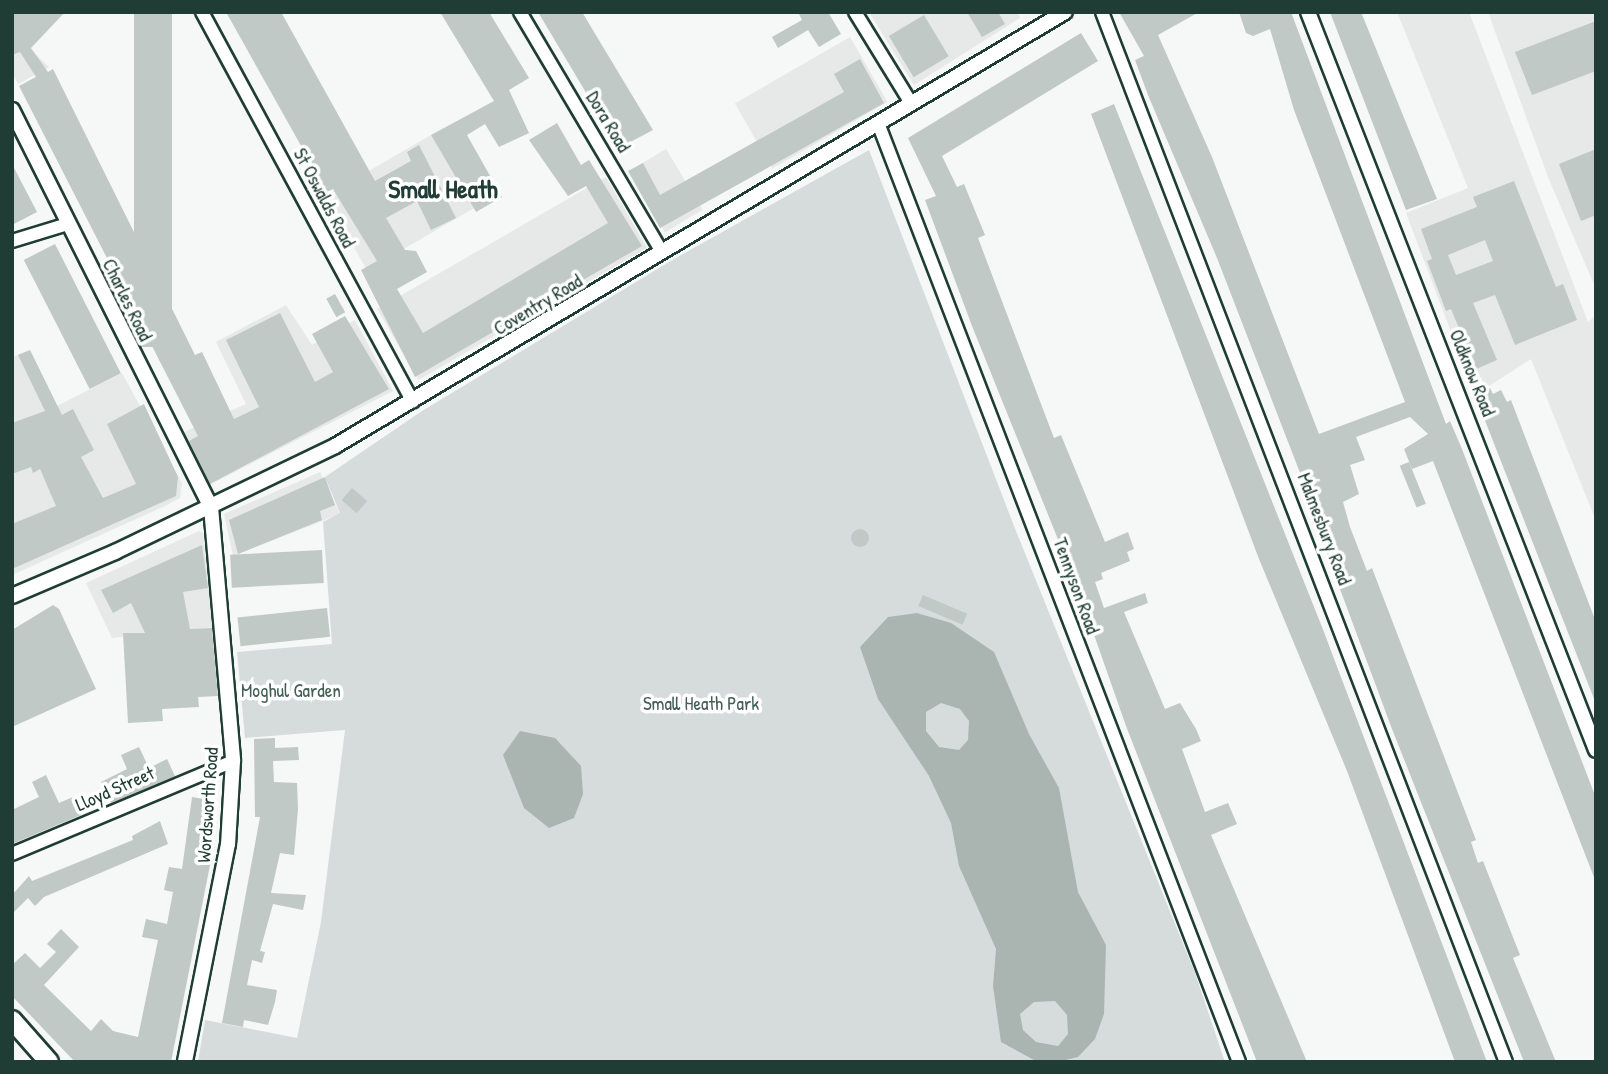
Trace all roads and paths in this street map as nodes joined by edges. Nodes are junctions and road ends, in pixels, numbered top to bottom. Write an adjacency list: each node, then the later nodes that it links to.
1 (202, 12): 13 (street, St Oswalds Road)
2 (520, 12): 12 (street, Dora Road)
3 (855, 12): 7 (street)
4 (1065, 12): 7 (street, Coventry Road)
5 (1102, 12): 23 (street, Malmesbury Road)
6 (1308, 12): 16 (street, Oldknow Road)
7 (911, 103): 9 (street, Coventry Road)
8 (12, 110): 10 (street, Charles Road)
9 (878, 123): 12 (street, Coventry Road); 22 (street, Tennyson Road)
10 (68, 224): 11 (street); 14 (street, Charles Road)
11 (12, 241)
12 (663, 252): 13 (street, Coventry Road)
13 (413, 402): 14 (street, Coventry Road)
14 (211, 507): 15 (street, Coventry Road); 17 (street, Wordsworth Road)
15 (12, 596)
16 (1596, 750)
17 (233, 761): 18 (street, Lloyd Street); 21 (street, Wordsworth Road)
18 (12, 854)
19 (12, 1020): 20 (main road)
20 (49, 1062)
21 (185, 1062)
22 (1239, 1062)
23 (1506, 1062)

